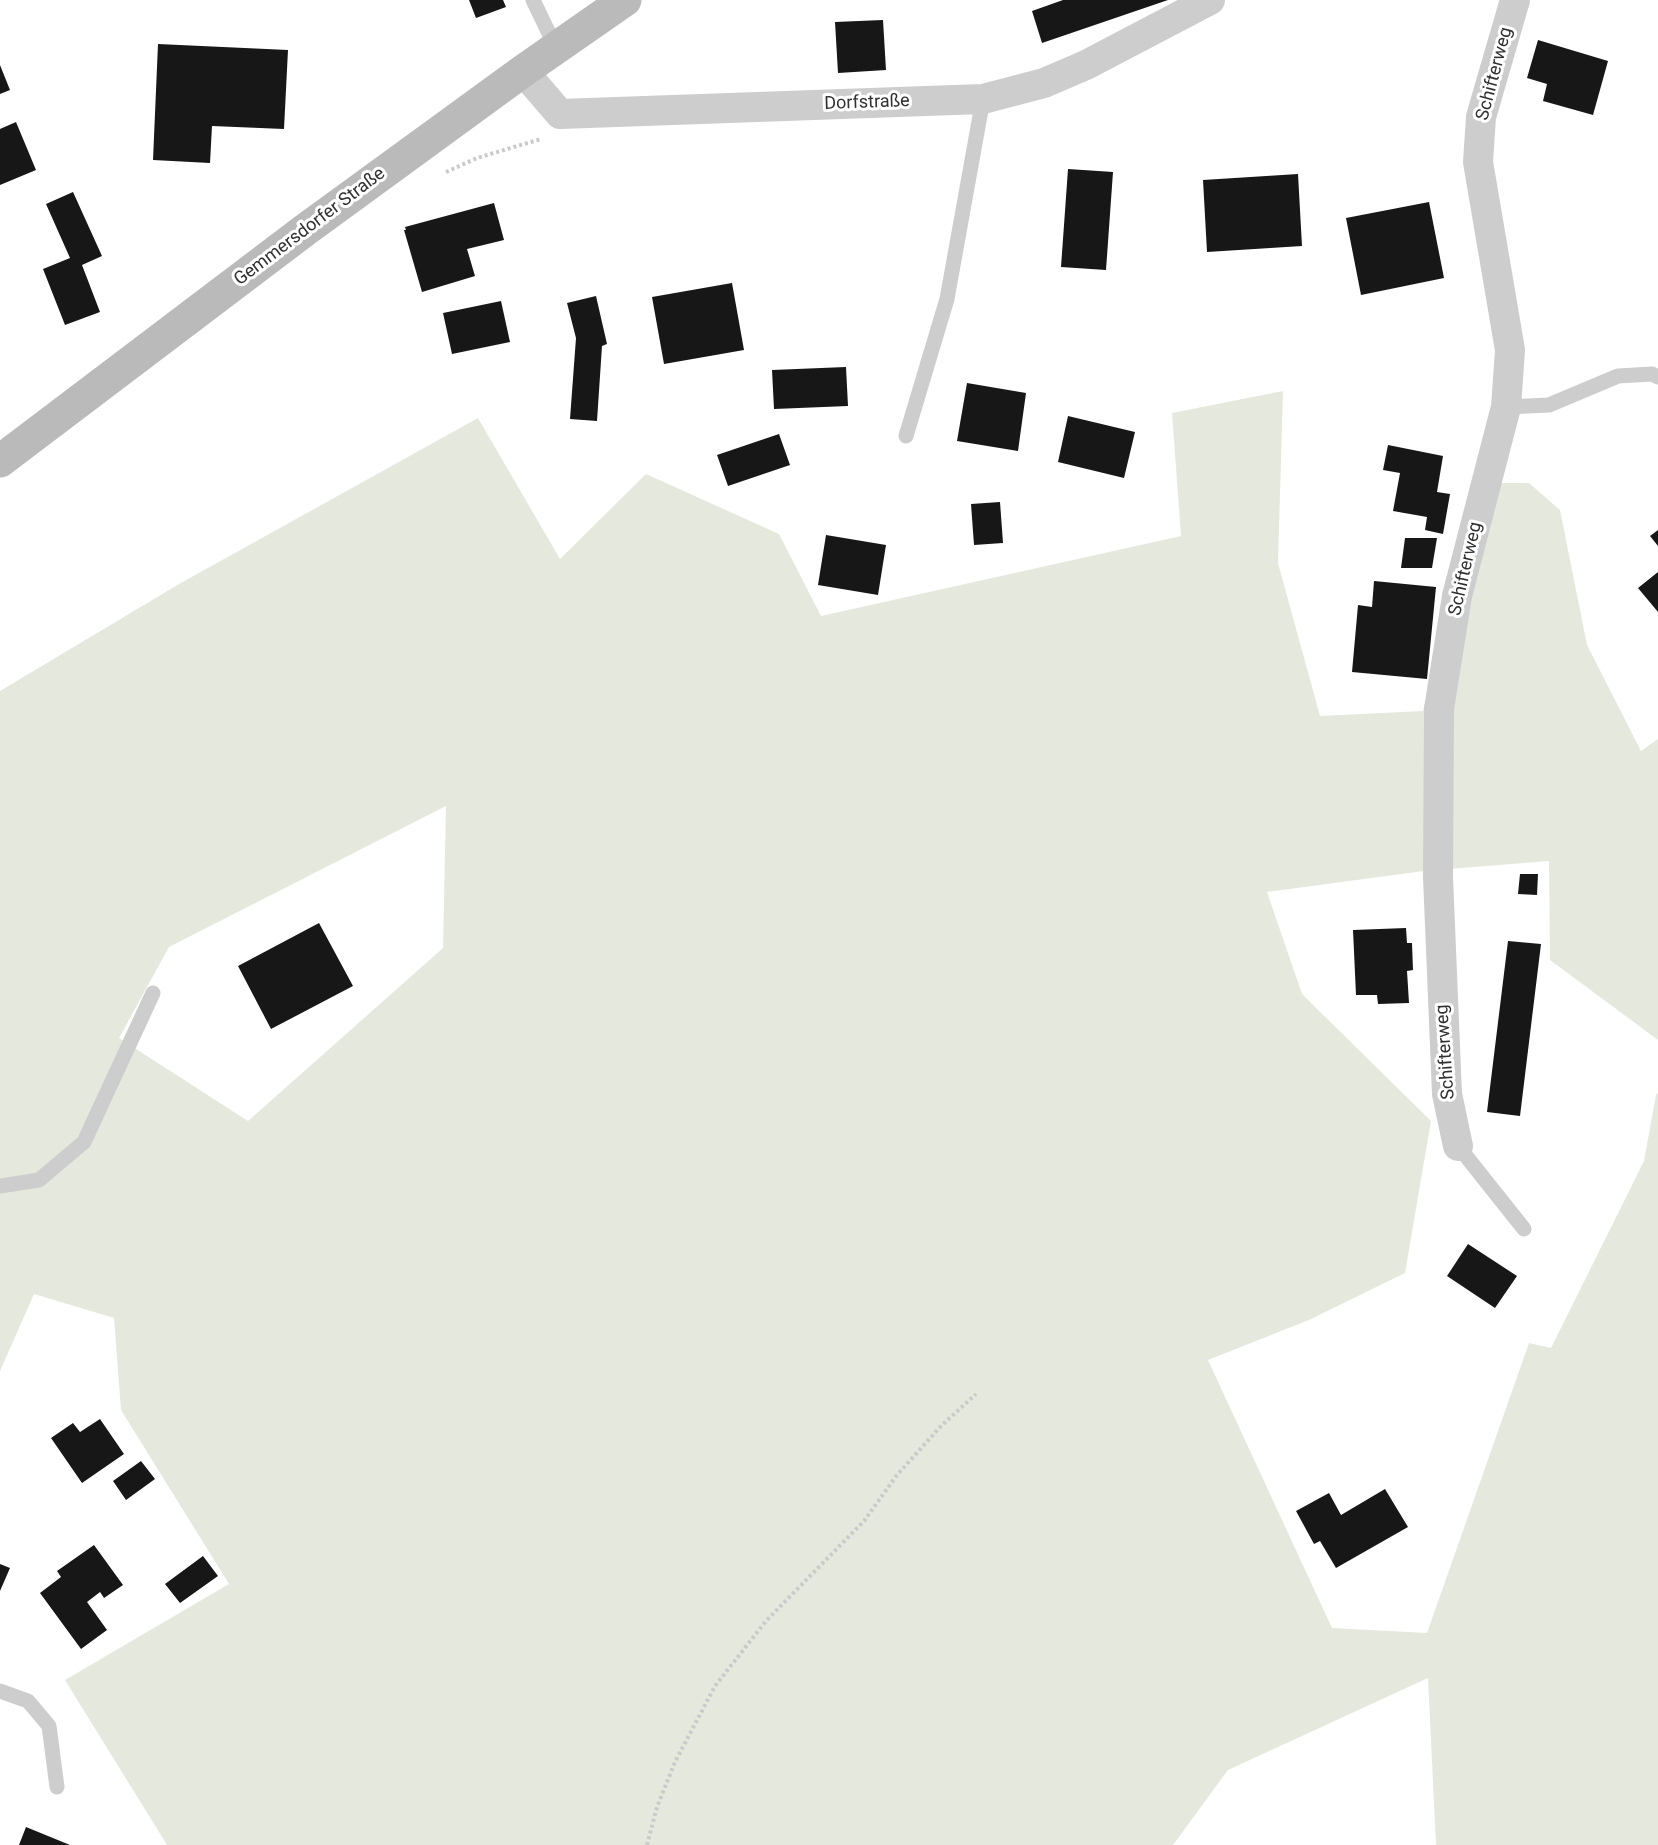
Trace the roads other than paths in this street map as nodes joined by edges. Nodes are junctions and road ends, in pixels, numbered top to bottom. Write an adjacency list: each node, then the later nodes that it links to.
1 (532, 0): 5 (lane)
2 (626, 0): 5 (main road, Gemmersdorfer Straße)
3 (1210, 0): 7 (street, Dorfstraße)
4 (1515, 0): 9 (street, Schifterweg)
5 (556, 48): 6 (main road, Gemmersdorfer Straße)
6 (523, 71): 7 (street, Dorfstraße); 11 (main road, Gemmersdorfer Straße)
7 (982, 99): 10 (lane)
8 (1656, 374): 9 (lane)
9 (1506, 407): 13 (street, Schifterweg)
10 (906, 436)
11 (0, 461)
12 (153, 993): 14 (lane)
13 (1458, 1146): 15 (lane)
14 (0, 1186)
15 (1524, 1229)
16 (0, 1691): 17 (lane)
17 (57, 1786)

